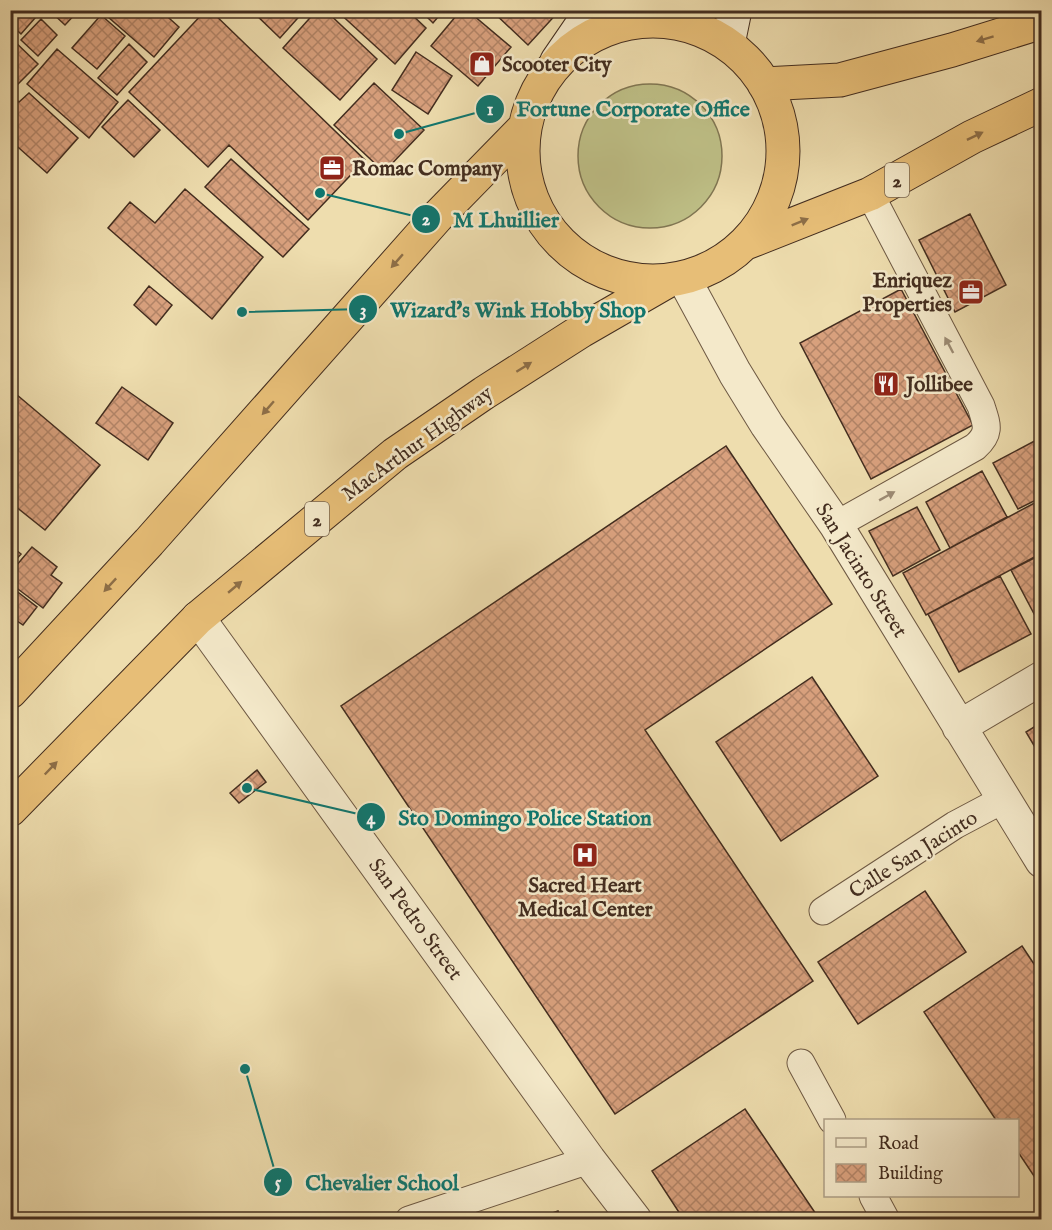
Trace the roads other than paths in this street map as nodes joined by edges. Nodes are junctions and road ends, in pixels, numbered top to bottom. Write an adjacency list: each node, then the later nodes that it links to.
1 (592, 10): 5 (street)
2 (735, 10): 4 (street)
3 (1041, 22): 6 (highway, one-way to 6)
4 (728, 44): 5 (highway, 2); 6 (highway, 2)
5 (557, 61): 8 (highway, 2)
6 (764, 84): 10 (highway, 2)
7 (1041, 104): 9 (highway, 2, one-way to 7)
8 (524, 128): 11 (highway, 2); 15 (highway, 2, one-way to 15)
9 (870, 194): 10 (highway, 2, one-way to 9); 12 (lane, one-way to 9)
10 (746, 243): 11 (highway, 2)
11 (675, 280): 12 (street, San Jacinto Street); 13 (highway, MacArthur Highway / 2, one-way to 11)
12 (836, 525): 16 (street, San Jacinto Street)
13 (198, 618): 18 (highway, MacArthur Highway / 2, one-way to 13); 23 (street, San Pedro Street)
14 (1041, 678): 16 (street)
15 (10, 692)
16 (959, 727): 17 (street, San Jacinto Street)
17 (1004, 799): 19 (street, San Jacinto Street); 20 (lane, Calle San Jacinto)
18 (10, 810)
19 (1041, 861)
20 (823, 911)
21 (801, 1063): 22 (lane)
22 (831, 1119)
23 (589, 1160): 25 (lane); 26 (street, San Pedro Street)
24 (874, 1197): 27 (lane)
25 (409, 1220)
26 (635, 1220)
27 (886, 1220)

